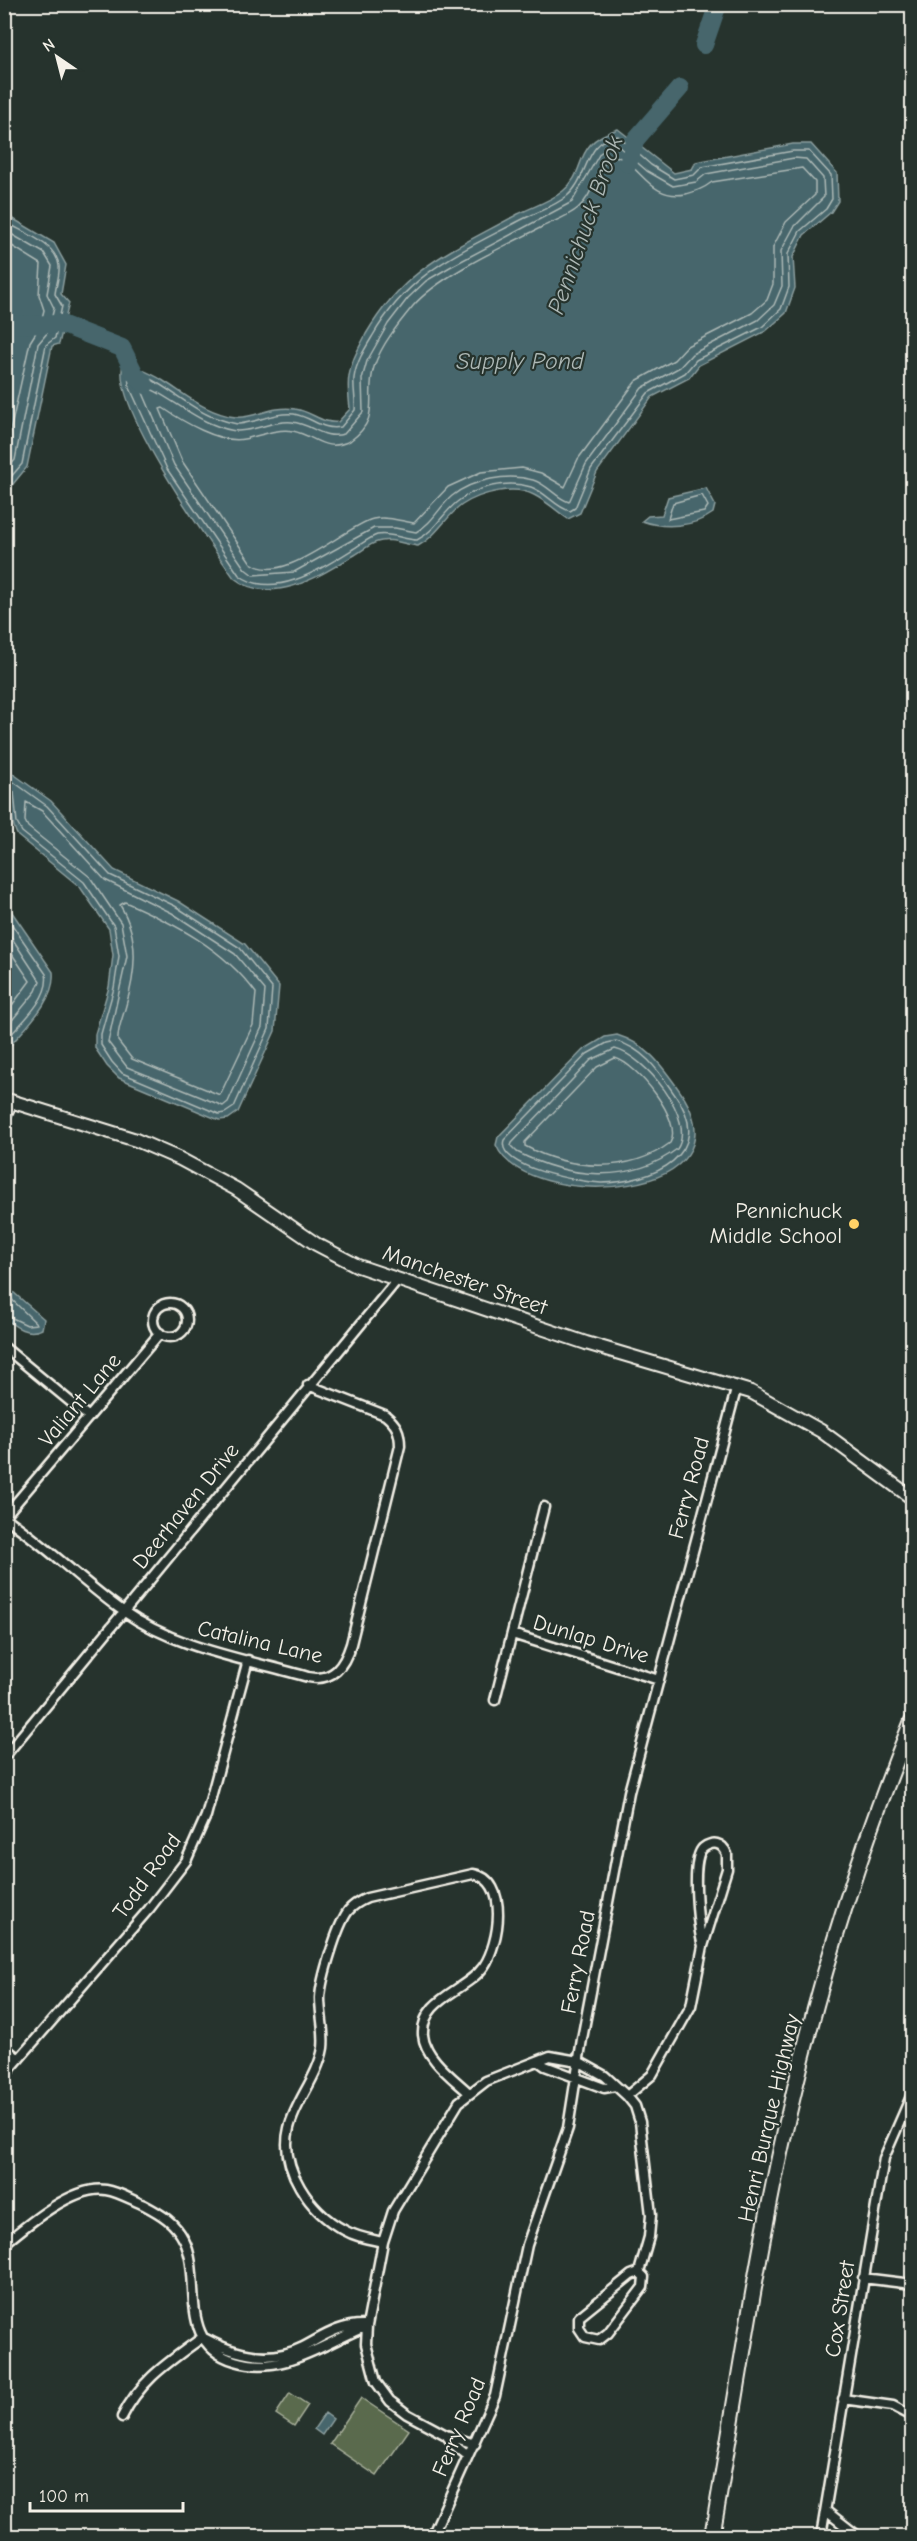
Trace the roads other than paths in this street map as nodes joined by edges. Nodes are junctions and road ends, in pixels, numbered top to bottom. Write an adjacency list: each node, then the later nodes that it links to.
1 (8, 1101): 2 (street); 3 (street, Manchester Street)
2 (4, 1116)
3 (398, 1279): 6 (street, Deerhaven Drive); 7 (street, Manchester Street)
4 (160, 1333): 4 (street); 8 (street, Valiant Lane)
5 (4, 1347): 8 (street)
6 (308, 1385): 12 (street, Deerhaven Drive); 14 (street, Catalina Lane)
7 (737, 1386): 9 (street, Manchester Street); 15 (street, Ferry Road)
8 (89, 1417): 11 (street, Valiant Lane)
9 (912, 1498)
10 (544, 1507): 13 (street, Dunlap Drive)
11 (4, 1517): 12 (street, Catalina Lane)
12 (123, 1612): 14 (street, Catalina Lane); 18 (street, Deerhaven Drive)
13 (512, 1634): 15 (street, Dunlap Drive); 16 (street, Dunlap Drive)
14 (248, 1660): 21 (street, Todd Road)
15 (659, 1680): 23 (street, Ferry Road)
16 (495, 1700)
17 (912, 1721): 45 (main road, Henri Burque Highway)
18 (4, 1757)
19 (703, 1946): 19 (street); 28 (street)
20 (4, 2047): 21 (street)
21 (19, 2059): 24 (street, Todd Road)
22 (538, 2061): 23 (street); 25 (street); 27 (street)
23 (578, 2061): 25 (street, Ferry Road); 26 (street)
24 (4, 2076)
25 (576, 2078): 26 (street); 41 (street, Ferry Road)
26 (615, 2086): 28 (street)
27 (468, 2092): 30 (street); 30 (street)
28 (627, 2096): 32 (street)
29 (911, 2097): 33 (street, Cox Street)
30 (383, 2242): 35 (street)
31 (4, 2244): 36 (street)
32 (639, 2272): 32 (street)
33 (863, 2278): 34 (street); 37 (street, Cox Street)
34 (912, 2284)
35 (367, 2325): 36 (street); 40 (street)
36 (203, 2337): 39 (street)
37 (843, 2399): 38 (street); 43 (street, Cox Street)
38 (912, 2416)
39 (122, 2417)
40 (446, 2435): 41 (street); 42 (street)
41 (475, 2444): 42 (street, Ferry Road)
42 (468, 2456): 44 (street, Ferry Road)
43 (825, 2511): 46 (street, Cox Street); 47 (street)
44 (432, 2536)
45 (712, 2536)
46 (821, 2536)
47 (858, 2536)

